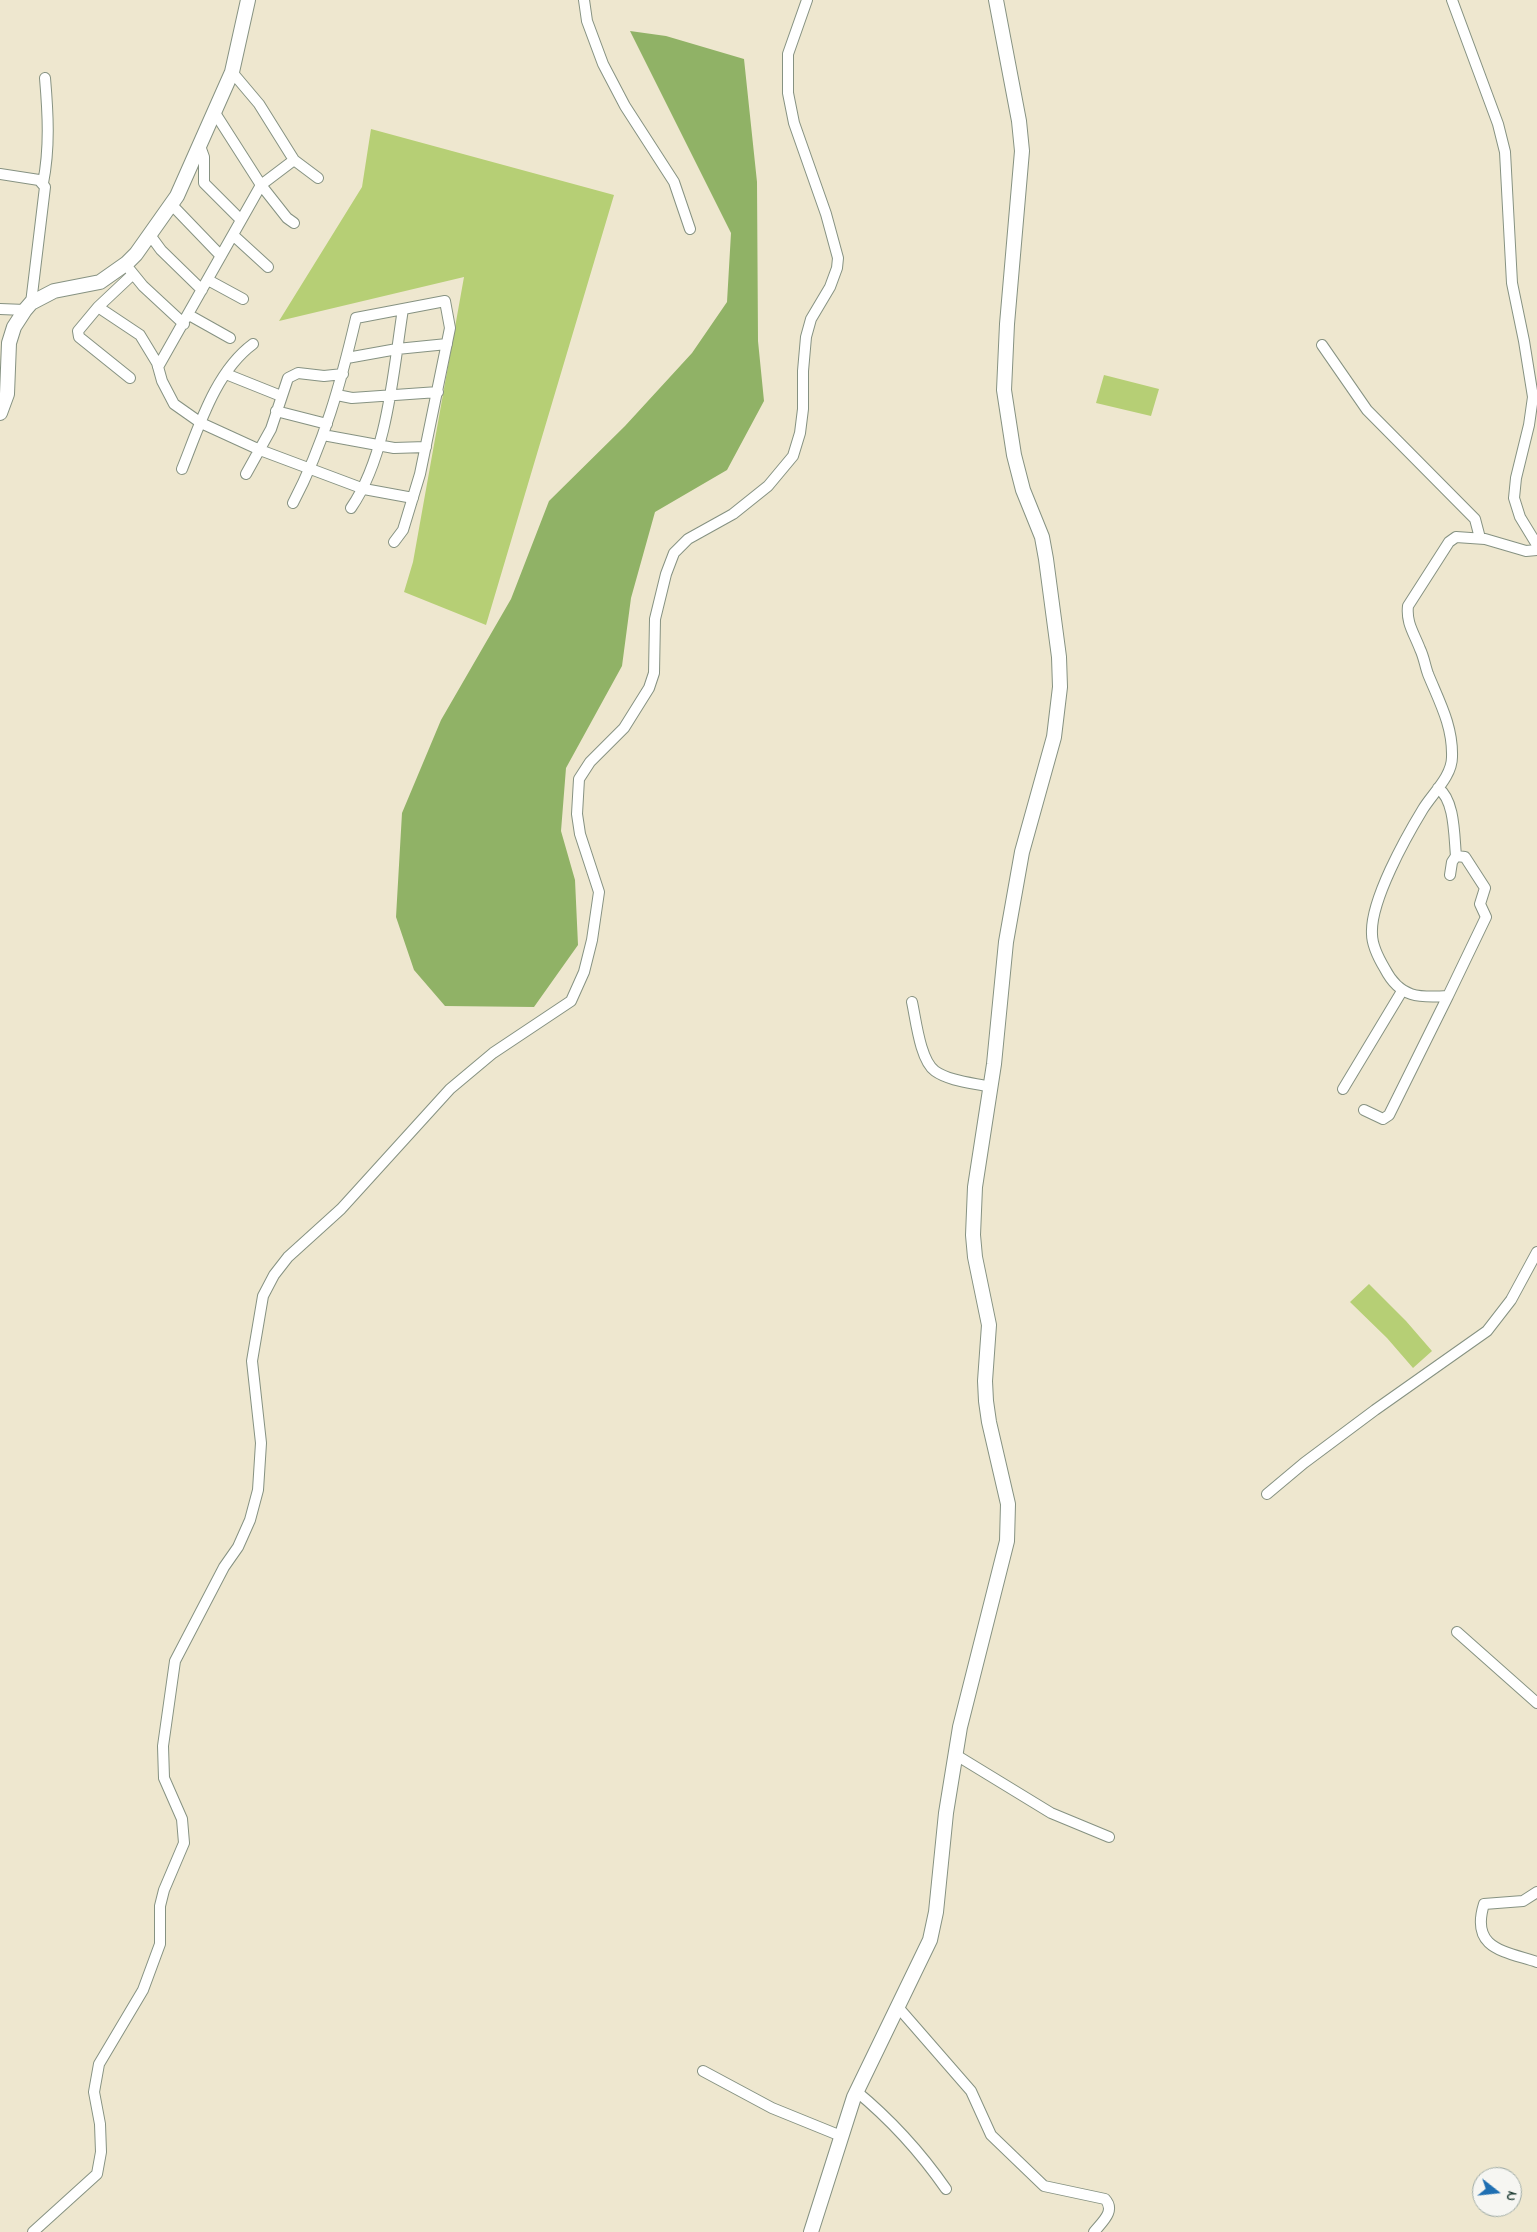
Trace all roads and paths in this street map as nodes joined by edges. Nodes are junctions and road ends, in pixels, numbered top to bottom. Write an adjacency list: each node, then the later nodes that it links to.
1 (248, 0): 6 (street)
2 (584, 0): 18 (street)
3 (807, 0): 87 (street)
4 (996, 0): 71 (street)
5 (1452, 0): 63 (street)
6 (232, 72): 8 (street); 10 (street)
7 (45, 78): 13 (street)
8 (215, 113): 9 (street); 14 (street)
9 (200, 146): 15 (street); 16 (street)
10 (294, 160): 12 (street); 14 (street)
11 (0, 174): 13 (street)
12 (318, 178)
13 (43, 183): 28 (street)
14 (261, 186): 16 (street); 17 (street)
15 (171, 204): 19 (street); 21 (street)
16 (241, 220): 20 (street)
17 (294, 223)
18 (690, 229)
19 (150, 235): 23 (street); 25 (street)
20 (233, 235): 21 (street); 22 (street)
21 (221, 256): 24 (street)
22 (268, 267)
23 (130, 269): 27 (street); 28 (street); 31 (street)
24 (208, 280): 25 (street); 26 (street)
25 (202, 290): 31 (street)
26 (243, 299)
27 (98, 306): 38 (street); 41 (street)
28 (28, 307): 29 (street); 47 (street)
29 (0, 309)
30 (403, 309): 34 (street); 36 (street); 37 (street)
31 (186, 320): 32 (street); 38 (street)
32 (230, 338)
33 (253, 344): 39 (street)
34 (447, 344): 36 (street); 42 (street)
35 (1322, 345): 61 (street)
36 (397, 349): 37 (street); 43 (street)
37 (347, 358): 40 (street)
38 (158, 367): 48 (street)
39 (226, 374): 45 (street); 48 (street)
40 (343, 374): 44 (street); 45 (street)
41 (130, 378)
42 (438, 392): 43 (street); 52 (street)
43 (390, 393): 44 (street); 51 (street)
44 (337, 395): 49 (street)
45 (281, 396): 46 (street)
46 (276, 411): 49 (street); 53 (street)
47 (0, 414)
48 (201, 423): 53 (street); 55 (street)
49 (327, 424): 50 (street)
50 (323, 435): 51 (street); 54 (street)
51 (378, 446): 52 (street); 57 (street)
52 (426, 447): 58 (street)
53 (260, 450): 54 (street); 56 (street)
54 (312, 468): 57 (street); 59 (street)
55 (182, 469)
56 (246, 474)
57 (364, 489): 58 (street); 60 (street)
58 (413, 498): 62 (street)
59 (293, 503)
60 (351, 508)
61 (1480, 538): 64 (street); 65 (street)
62 (394, 542)
63 (1537, 545)
64 (1537, 550)
65 (1438, 788): 66 (street); 68 (street)
66 (1456, 856): 67 (street); 69 (street)
67 (1450, 875)
68 (1402, 991): 69 (street); 72 (street)
69 (1448, 996): 73 (street)
70 (912, 1002): 71 (street)
71 (990, 1087): 78 (street)
72 (1343, 1089)
73 (1364, 1110)
74 (1537, 1252): 75 (street)
75 (1267, 1494)
76 (1456, 1632): 77 (street)
77 (1537, 1703)
78 (956, 1755): 79 (street); 82 (street)
79 (1109, 1837)
80 (1537, 1892): 81 (street)
81 (1537, 1962)
82 (896, 2006): 84 (street); 89 (street)
83 (703, 2071): 85 (street)
84 (856, 2091): 85 (street); 86 (street)
85 (841, 2136): 88 (street)
86 (946, 2189)
87 (33, 2232)
88 (811, 2232)
89 (1094, 2232)

